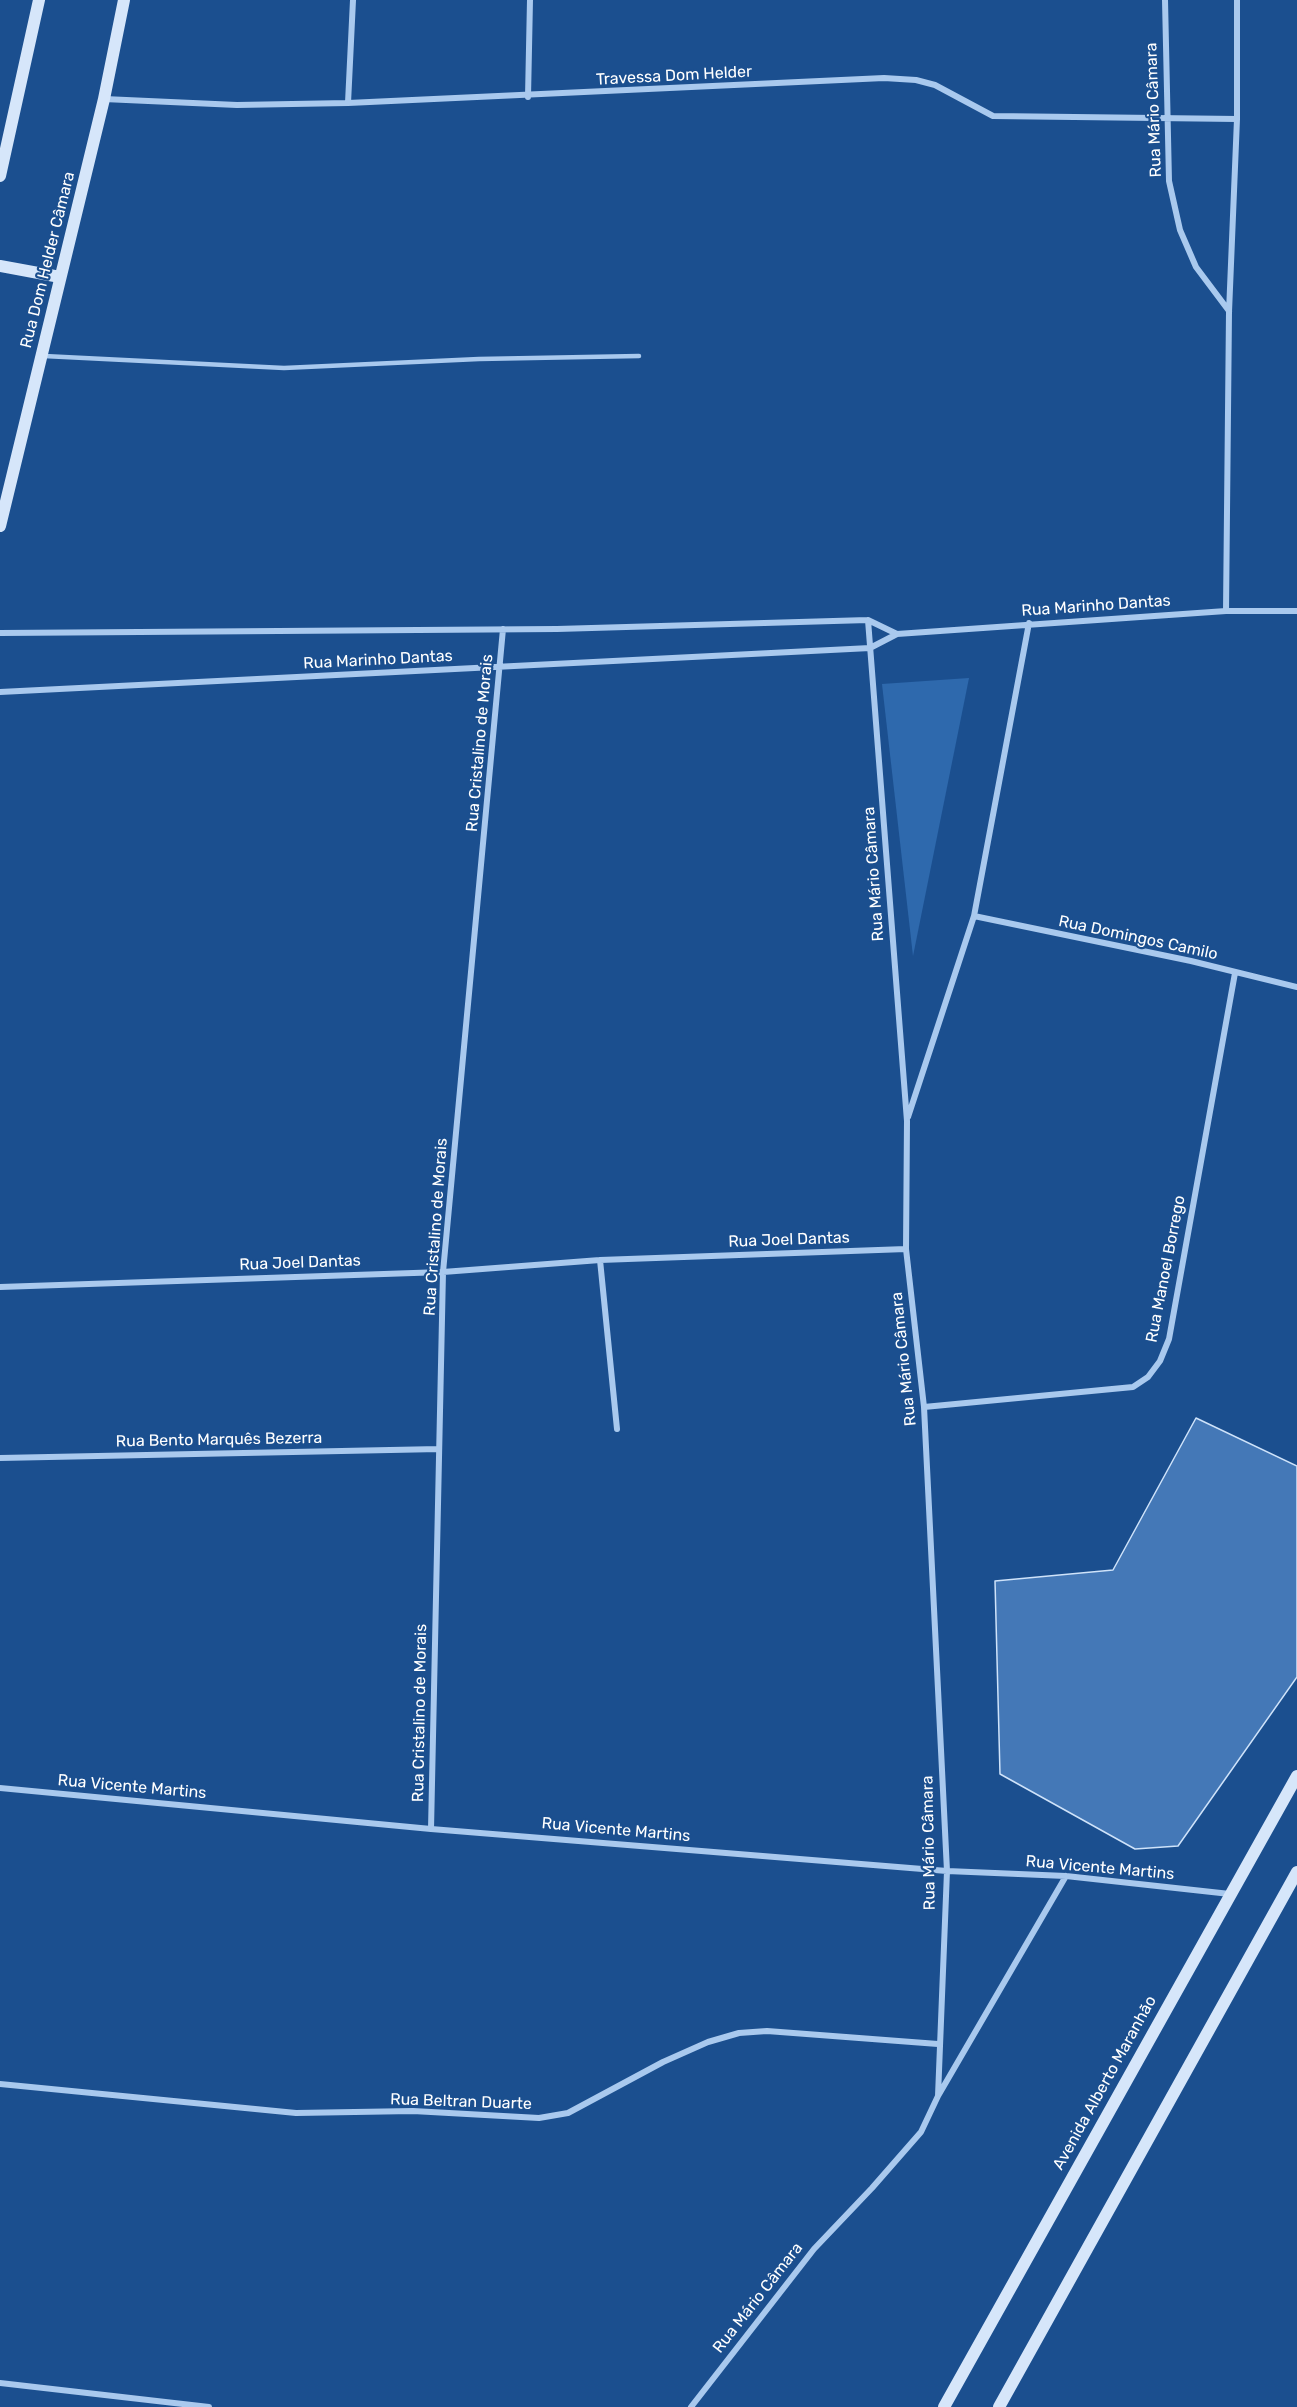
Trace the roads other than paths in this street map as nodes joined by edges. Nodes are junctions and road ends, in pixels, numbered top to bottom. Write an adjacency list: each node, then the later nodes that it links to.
1 (39, 0): 12 (main road)
2 (124, 0): 8 (main road, Rua Dom Helder Câmara)
3 (353, 0): 9 (street)
4 (530, 0): 7 (street)
5 (1165, 0): 10 (street, Rua Mário Câmara)
6 (1237, 0): 11 (street)
7 (528, 97): 9 (street, Travessa Dom Helder); 10 (street, Travessa Dom Helder)
8 (104, 99): 9 (street, Travessa Dom Helder); 14 (main road, Rua Dom Helder Câmara)
9 (348, 103)
10 (1167, 118): 11 (street, Travessa Dom Helder); 15 (street, Rua Mário Câmara)
11 (1237, 119): 15 (street)
12 (0, 176)
13 (0, 266): 14 (main road)
14 (60, 277): 16 (main road, Rua Dom Helder Câmara)
15 (1229, 312): 19 (street)
16 (41, 356): 17 (lane); 18 (main road, Rua Dom Helder Câmara)
17 (639, 356)
18 (0, 524)
19 (1226, 611): 20 (street, Rua Marinho Dantas); 22 (street, Rua Marinho Dantas)
20 (1297, 611)
21 (868, 620): 23 (street, Rua Marinho Dantas); 25 (street, Rua Marinho Dantas); 26 (street, Rua Mário Câmara)
22 (1029, 624): 25 (street, Rua Marinho Dantas); 29 (street)
23 (503, 629): 24 (street, Rua Marinho Dantas); 27 (street, Rua Cristalino de Morais)
24 (0, 633)
25 (897, 634): 26 (street, Rua Marinho Dantas)
26 (870, 648): 27 (street, Rua Marinho Dantas); 32 (street, Rua Mário Câmara)
27 (501, 667): 28 (street, Rua Marinho Dantas); 35 (street, Rua Cristalino de Morais)
28 (0, 692)
29 (974, 916): 30 (street, Rua Domingos Camilo); 32 (street)
30 (1235, 974): 31 (street, Rua Domingos Camilo); 37 (street, Rua Manoel Borrego)
31 (1297, 987)
32 (907, 1121): 33 (street, Rua Mário Câmara)
33 (906, 1250): 34 (street, Rua Joel Dantas); 37 (street, Rua Mário Câmara)
34 (600, 1260): 35 (street, Rua Joel Dantas); 38 (street)
35 (443, 1272): 36 (street, Rua Joel Dantas); 39 (street, Rua Cristalino de Morais)
36 (0, 1287)
37 (924, 1407): 44 (street, Rua Mário Câmara)
38 (617, 1429)
39 (440, 1449): 40 (street, Rua Bento Marquês Bezerra); 43 (street, Rua Cristalino de Morais)
40 (0, 1458)
41 (1297, 1776): 47 (main road, Avenida Alberto Maranhão)
42 (0, 1788): 43 (street, Rua Vicente Martins)
43 (431, 1829): 44 (street, Rua Vicente Martins)
44 (946, 1871): 46 (street, Rua Vicente Martins); 48 (street, Rua Mário Câmara)
45 (1297, 1872): 55 (main road)
46 (1066, 1876): 47 (street, Rua Vicente Martins); 50 (street, Rua Mário Câmara)
47 (1230, 1894): 54 (main road, Avenida Alberto Maranhão)
48 (938, 2044): 49 (street, Rua Beltran Duarte); 50 (street, Rua Mário Câmara)
49 (0, 2084)
50 (938, 2096): 53 (street, Rua Mário Câmara)
51 (0, 2383): 52 (street)
52 (209, 2407)
53 (691, 2407)
54 (944, 2407)
55 (999, 2407)

